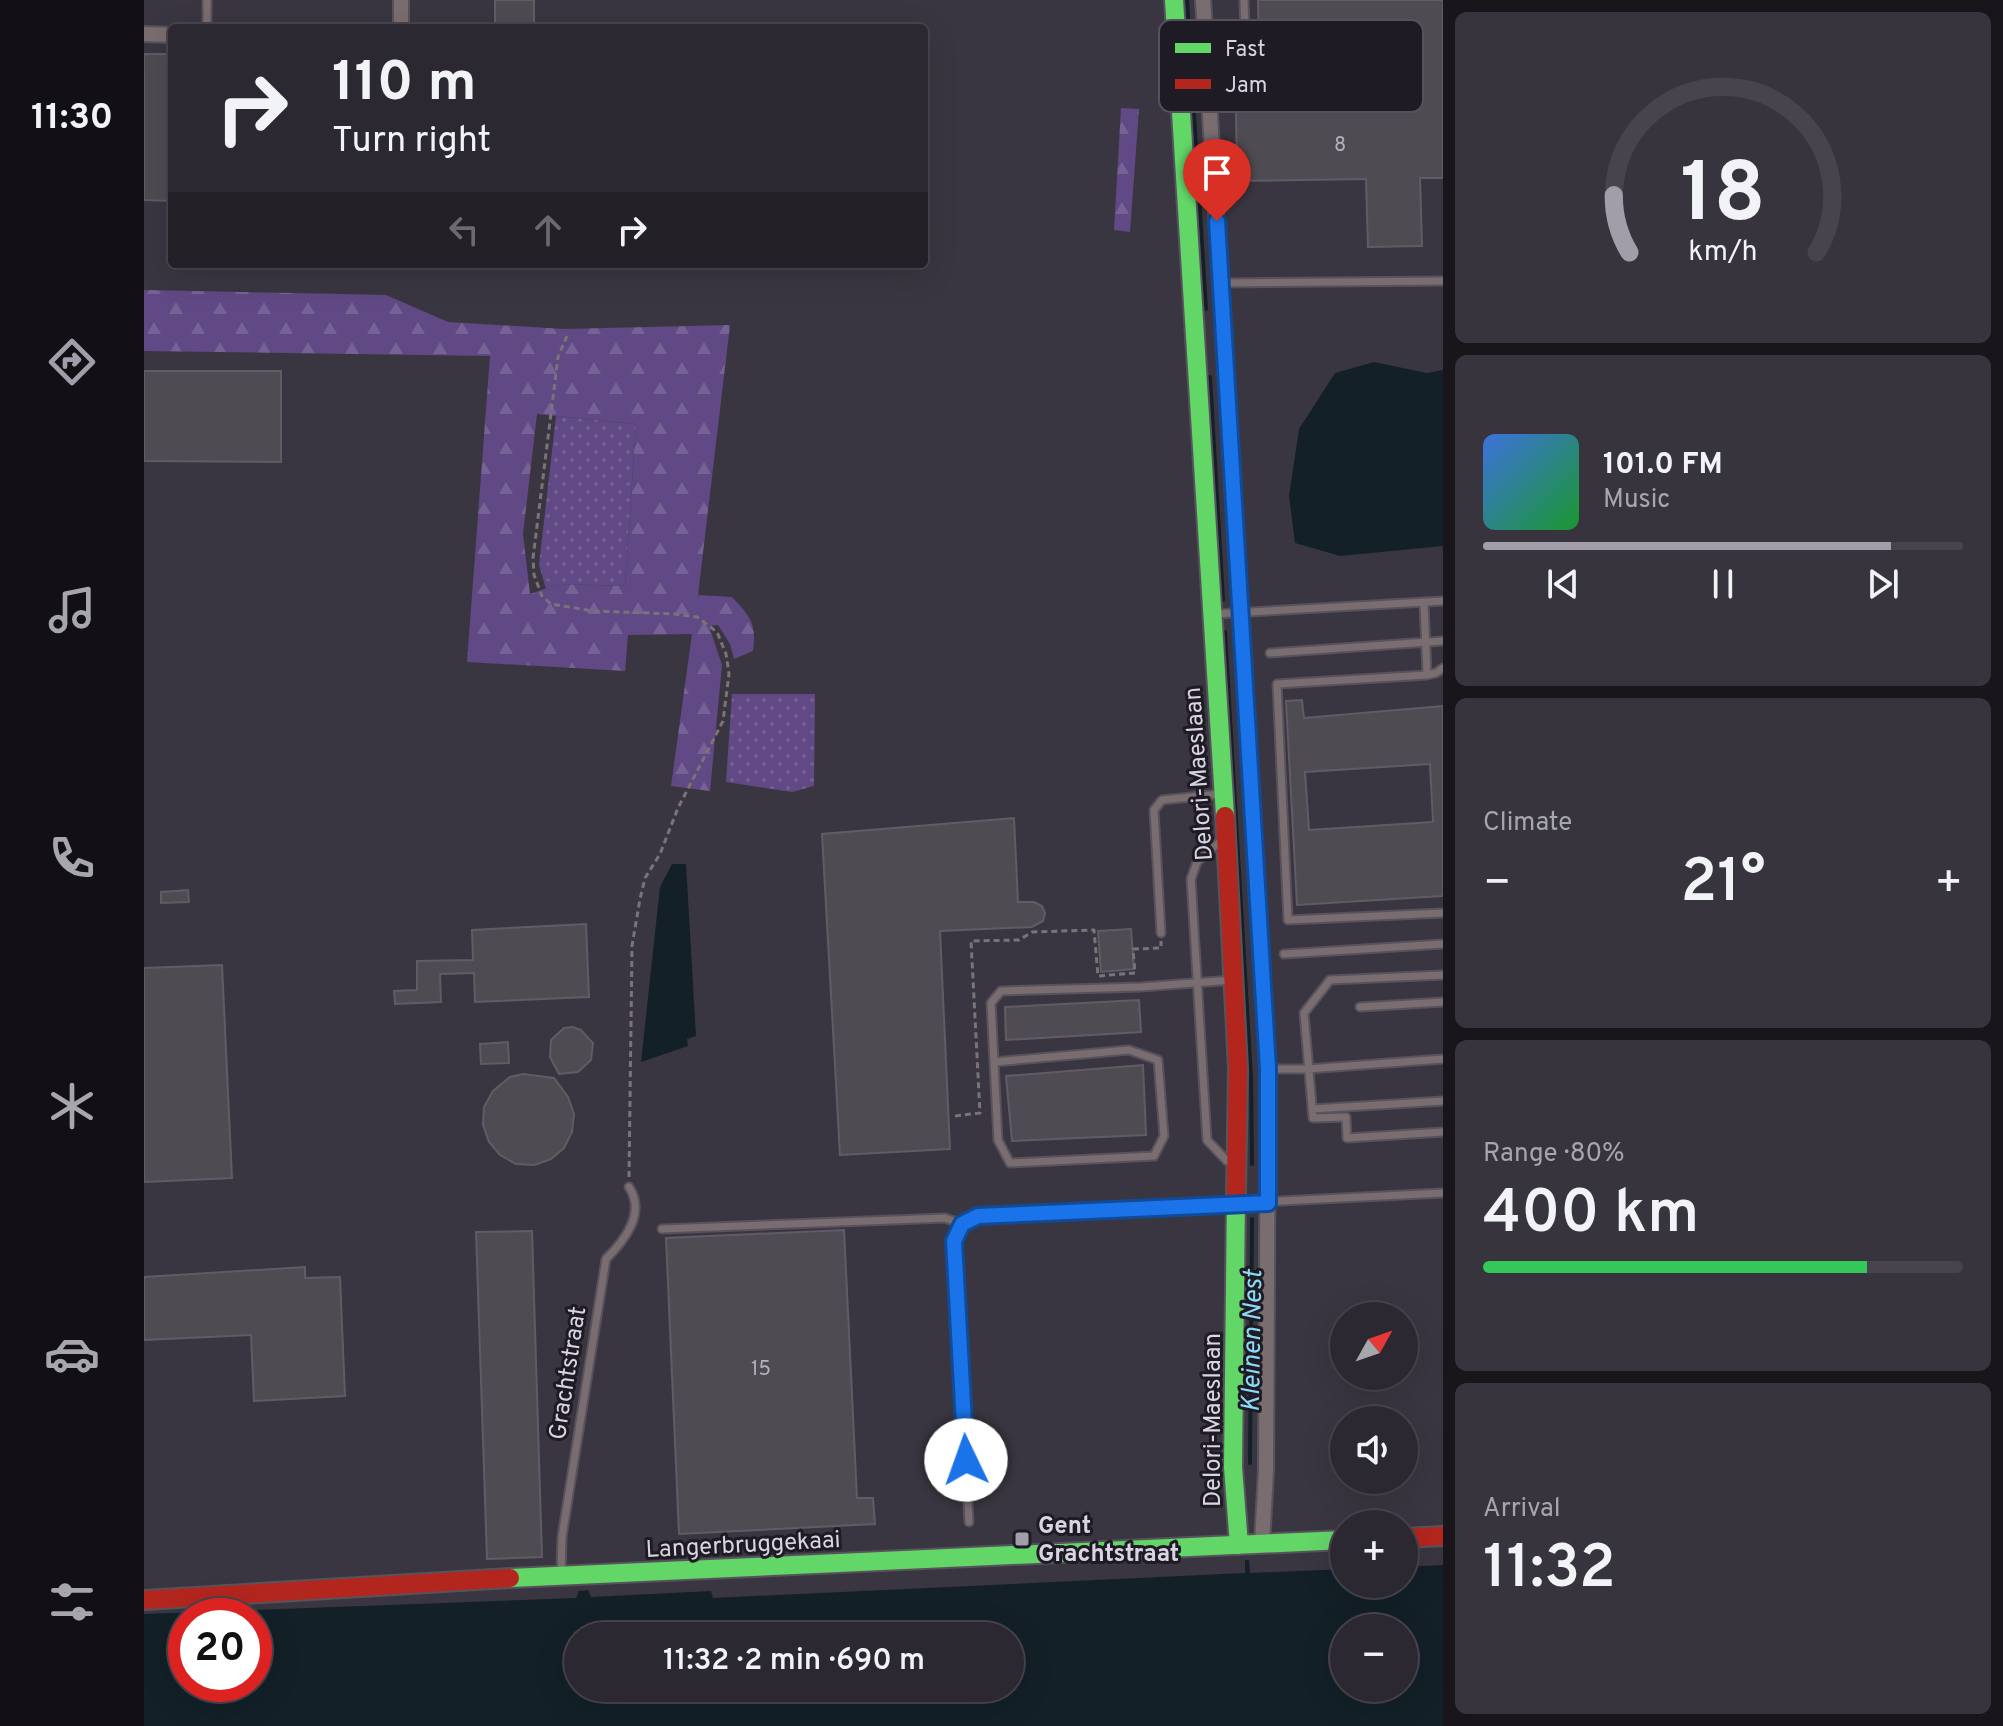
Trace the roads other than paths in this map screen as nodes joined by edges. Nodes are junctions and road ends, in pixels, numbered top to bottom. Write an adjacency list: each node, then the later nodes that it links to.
1 (207, 0): 9 (lane)
2 (401, 0): 10 (street)
3 (1174, 0): 6 (street, Delori-Maeslaan)
4 (1203, 0): 7 (street)
5 (1244, 0): 8 (lane)
6 (1175, 20)
7 (1204, 20)
8 (1245, 20)
9 (207, 24)
10 (401, 24)
11 (144, 34): 12 (street)
12 (168, 35)
13 (1181, 112): 20 (street, Delori-Maeslaan)
14 (1210, 112): 16 (street)
15 (1443, 281): 16 (lane)
16 (1220, 283): 19 (street)
17 (1443, 601): 18 (lane)
18 (1424, 602): 19 (lane); 22 (lane)
19 (1241, 612): 20 (lane); 39 (street)
20 (1211, 614): 26 (street, Delori-Maeslaan)
21 (1443, 641): 22 (lane)
22 (1425, 642): 23 (lane); 25 (lane)
23 (1270, 653)
24 (1443, 668): 25 (lane)
25 (1427, 675): 28 (lane)
26 (1223, 794): 27 (street, Delori-Maeslaan); 29 (lane)
27 (1226, 837): 33 (street, Delori-Maeslaan); 34 (lane)
28 (1443, 913)
29 (1161, 933)
30 (1443, 944): 31 (lane)
31 (1284, 954)
32 (1443, 975): 40 (lane)
33 (1234, 979): 34 (lane); 44 (street, Delori-Maeslaan)
34 (1197, 982): 38 (lane); 44 (lane)
35 (1443, 1002): 36 (lane)
36 (1360, 1007)
37 (1443, 1059): 40 (lane)
38 (994, 1062): 38 (lane)
39 (1268, 1069): 40 (lane); 48 (street)
40 (1307, 1069): 42 (lane)
41 (1443, 1101): 42 (lane)
42 (1312, 1109): 43 (lane)
43 (1443, 1132)
44 (1237, 1164): 47 (street, Delori-Maeslaan)
45 (629, 1187): 57 (lane, Grachtstraat)
46 (1443, 1193): 48 (lane)
47 (1237, 1203): 48 (lane); 49 (lane); 56 (street, Delori-Maeslaan)
48 (1268, 1203): 55 (street)
49 (962, 1224): 50 (lane); 51 (lane)
50 (662, 1229)
51 (969, 1522)
52 (1443, 1536): 53 (street)
53 (1418, 1537)
54 (1330, 1541): 55 (street, Langerbruggekaai)
55 (1262, 1544): 56 (street, Langerbruggekaai)
56 (1239, 1545): 57 (street, Langerbruggekaai)
57 (561, 1577): 58 (street, Langerbruggekaai)
58 (144, 1600)

